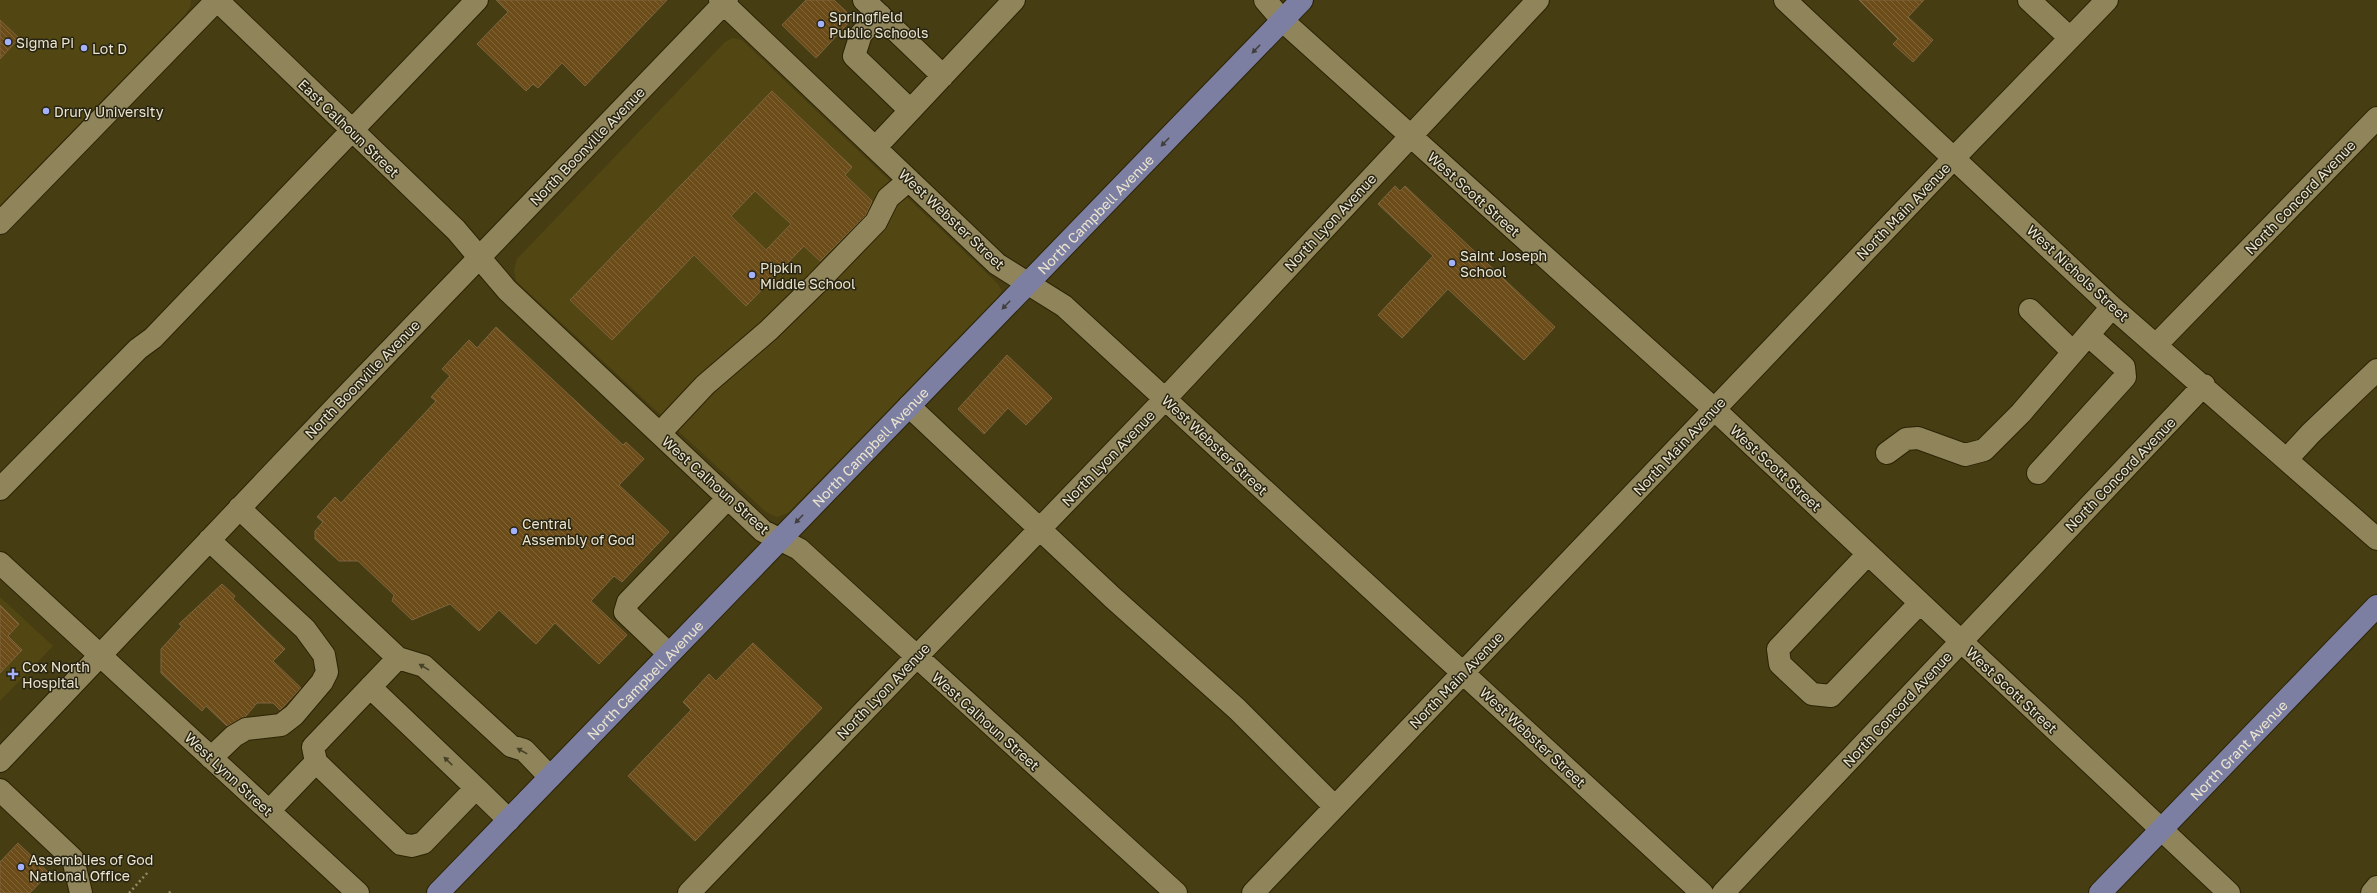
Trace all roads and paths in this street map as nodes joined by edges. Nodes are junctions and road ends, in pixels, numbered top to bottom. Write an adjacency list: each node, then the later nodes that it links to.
1 (217, 0): 17 (street, East Calhoun Street); 22 (street)
2 (477, 0): 17 (street)
3 (1014, 0): 14 (street)
4 (1265, 0): 12 (street, West Scott Street)
5 (1302, 0): 12 (main road, North Campbell Avenue)
6 (1538, 0): 18 (street, North Lyon Avenue)
7 (1785, 0): 20 (street, West Nichols Street)
8 (2029, 0): 13 (street)
9 (2107, 0): 13 (street, North Main Avenue)
10 (724, 1): 19 (street, West Webster Street); 23 (street, North Boonville Avenue)
11 (872, 7): 14 (street); 15 (street)
12 (1283, 21): 18 (street, West Scott Street); 24 (main road, North Campbell Avenue, one-way to 24)
13 (2070, 38): 20 (street, North Main Avenue)
14 (943, 76): 15 (street)
15 (910, 110): 19 (street)
16 (2377, 118): 28 (street, North Concord Avenue)
17 (352, 130): 23 (street, East Calhoun Street); 39 (street)
18 (1410, 137): 32 (street, North Lyon Avenue); 34 (street, West Scott Street)
19 (875, 148): 21 (street, West Webster Street)
20 (1954, 158): 25 (street, West Nichols Street); 34 (street, North Main Avenue)
21 (909, 180): 24 (street, West Webster Street); 35 (street)
22 (0, 223)
23 (480, 258): 35 (street, West Calhoun Street); 41 (street, North Boonville Avenue)
24 (1028, 283): 32 (street, West Webster Street); 33 (main road, North Campbell Avenue, one-way to 33)
25 (2112, 307): 27 (street); 28 (street, West Nichols Street)
26 (2030, 310): 29 (street)
27 (2088, 335): 29 (street); 38 (street)
28 (2156, 345): 31 (street, West Nichols Street)
29 (2073, 352): 36 (street)
30 (2377, 370): 37 (street)
31 (2204, 386): 37 (street, West Nichols Street); 50 (street, North Concord Avenue)
32 (1165, 399): 42 (street, North Lyon Avenue); 55 (street, West Webster Street)
33 (909, 406): 42 (street); 45 (main road, North Campbell Avenue, one-way to 45)
34 (1714, 409): 46 (street, West Scott Street); 55 (street, North Main Avenue)
35 (660, 433): 40 (street, West Calhoun Street)
36 (1887, 453)
37 (2287, 459): 43 (street, West Nichols Street)
38 (2038, 473)
39 (0, 489)
40 (728, 498): 45 (street, West Calhoun Street); 51 (street)
41 (239, 508): 44 (street, North Boonville Avenue); 54 (street)
42 (1040, 527): 53 (street, North Lyon Avenue); 63 (street)
43 (2377, 539)
44 (209, 540): 52 (street, North Boonville Avenue); 57 (street)
45 (780, 540): 51 (main road, North Campbell Avenue); 53 (street, West Calhoun Street)
46 (1868, 555): 48 (street, West Scott Street); 48 (street)
47 (0, 563): 52 (street, West Lynn Street)
48 (1919, 604): 50 (street, West Scott Street)
49 (2377, 606): 66 (main road, North Grant Avenue)
50 (1960, 642): 66 (street, West Scott Street); 77 (street, North Concord Avenue)
51 (670, 654): 60 (main road, North Campbell Avenue)
52 (99, 655): 57 (street, West Lynn Street); 58 (street, North Boonville Avenue)
53 (916, 657): 73 (street, North Lyon Avenue); 74 (street, West Calhoun Street)
54 (398, 658): 56 (street); 60 (street, one-way to 54)
55 (1463, 673): 63 (street, North Main Avenue); 76 (street, West Webster Street)
56 (370, 687): 59 (street); 61 (street, one-way to 56)
57 (211, 758): 64 (street, West Lynn Street)
58 (0, 761)
59 (316, 762): 61 (street); 64 (street)
60 (550, 777): 65 (main road, North Campbell Avenue)
61 (476, 788): 65 (street)
62 (0, 790): 69 (street)
63 (1336, 807): 75 (street, North Main Avenue)
64 (269, 811): 71 (street, West Lynn Street)
65 (509, 820): 72 (main road, North Campbell Avenue)
66 (2160, 829): 78 (main road, North Grant Avenue); 79 (street, West Scott Street)
67 (149, 870): 70 (path)
68 (2377, 888): 80 (street)
69 (81, 893)
70 (128, 893)
71 (358, 893)
72 (438, 893)
73 (689, 893)
74 (1176, 893)
75 (1253, 893)
76 (1702, 893)
77 (1723, 893)
78 (2100, 893)
79 (2229, 893)
80 (2372, 893)

